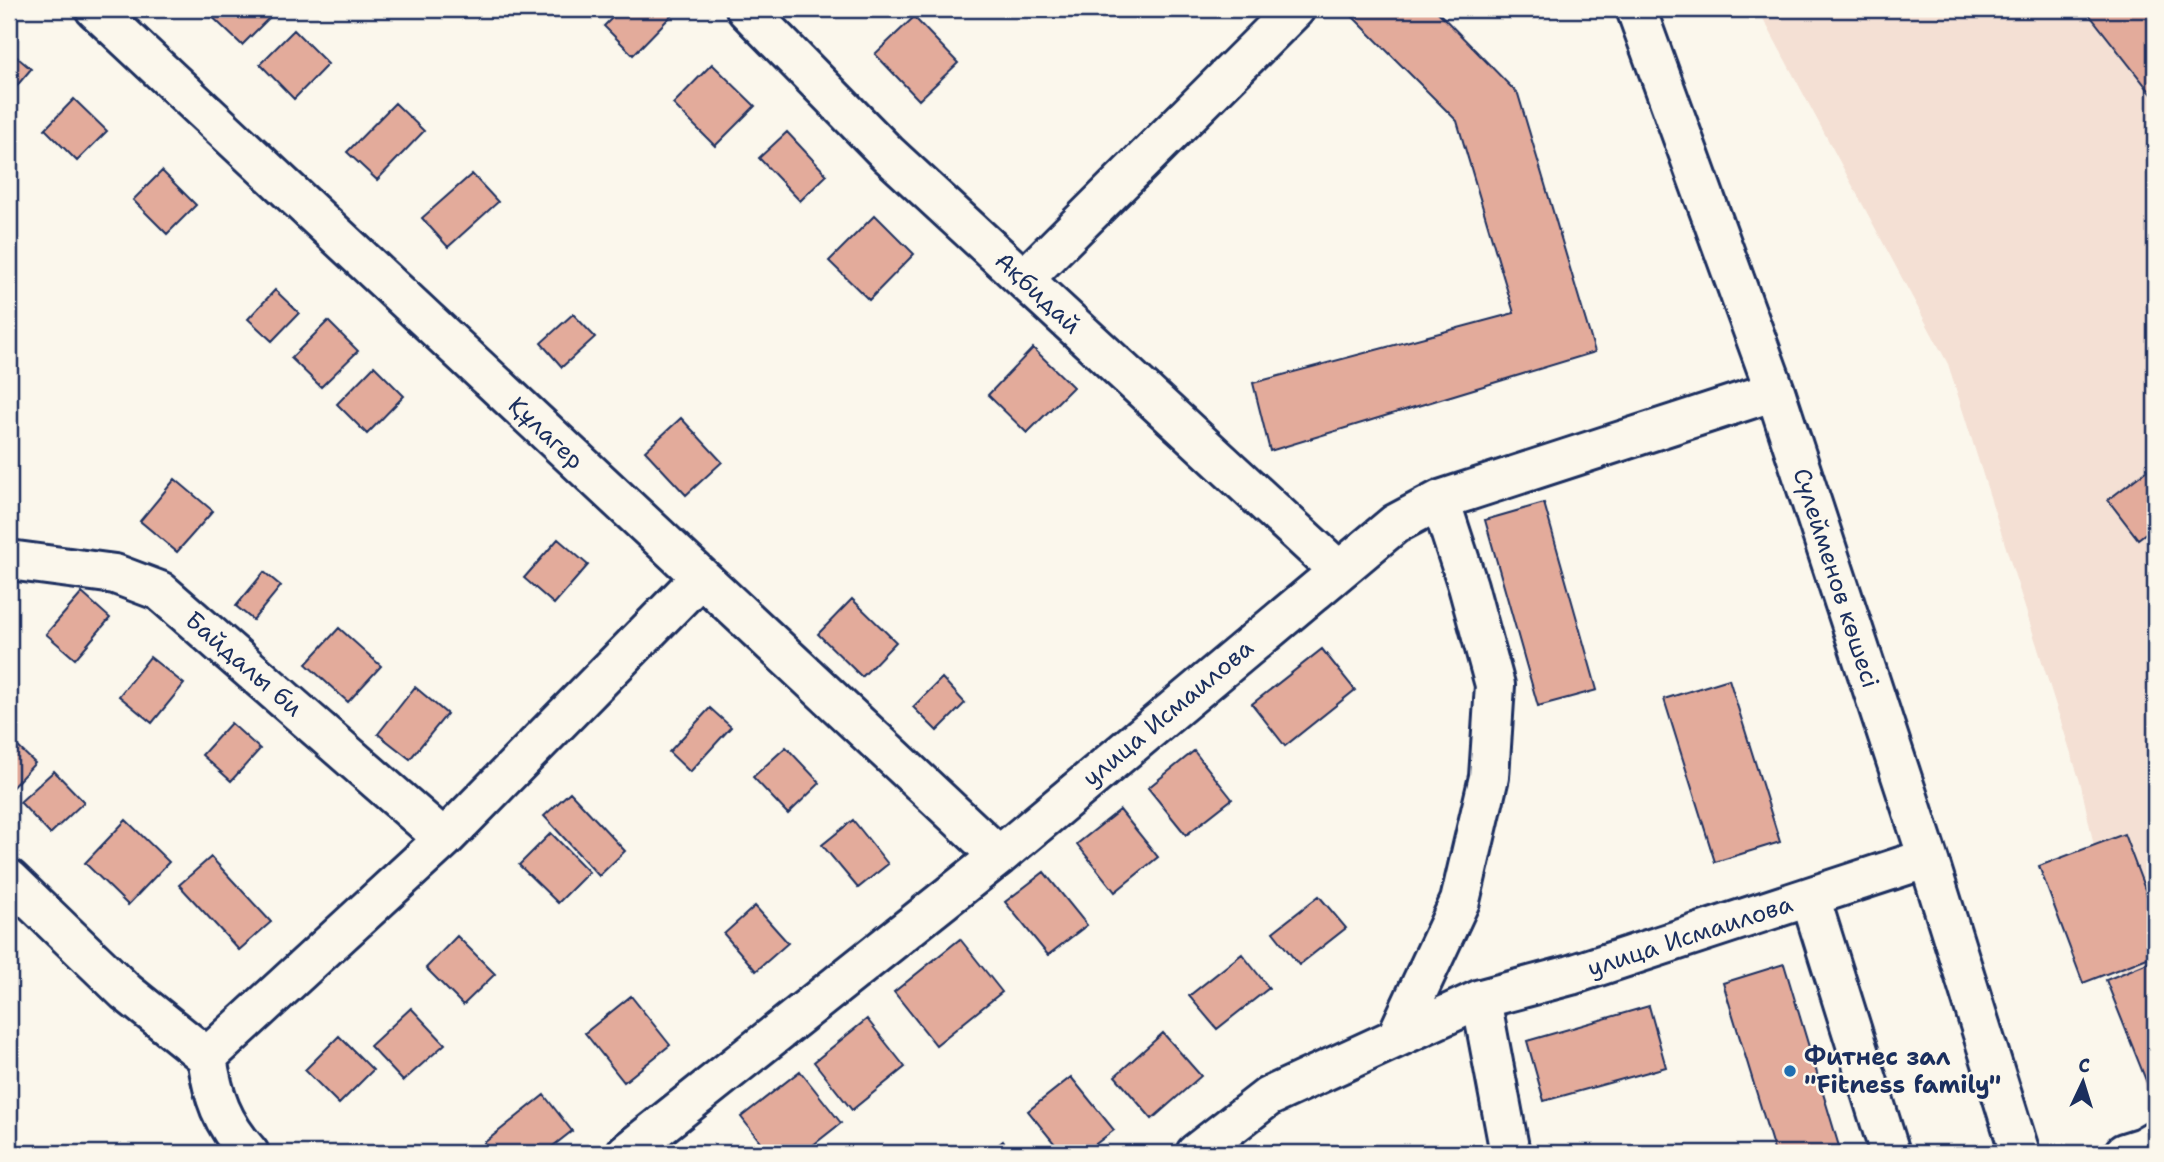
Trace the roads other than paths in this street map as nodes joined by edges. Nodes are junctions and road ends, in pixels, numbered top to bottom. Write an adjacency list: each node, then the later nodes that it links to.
1 (95, 9): 10 (street, Құлагер)
2 (746, 9): 5 (street, Ақбидай)
3 (1295, 9): 5 (street)
4 (1636, 9): 6 (street, Сүлейменов көшесі)
5 (1024, 279): 9 (street, Ақбидай)
6 (1776, 391): 7 (street, улица Исмаилова); 13 (street, Сүлейменов көшесі)
7 (1440, 500): 9 (street, улица Исмаилова); 17 (street)
8 (9, 560): 11 (street, Байдалы би)
9 (1338, 570): 12 (street, улица Исмаилова)
10 (700, 578): 11 (street); 12 (street, Құлагер)
11 (444, 839): 18 (street)
12 (999, 856): 21 (street, улица Исмаилова)
13 (1928, 858): 15 (street, улица Исмаилова); 25 (street, Сүлейменов көшесі)
14 (9, 879): 18 (street)
15 (1810, 897): 16 (street, улица Исмаилова); 24 (street)
16 (1481, 999): 17 (street, улица Исмаилова); 23 (street)
17 (1396, 1038): 22 (street, улица Исмаилова)
18 (207, 1057): 20 (street)
19 (2155, 1140): 26 (street)
20 (250, 1153)
21 (626, 1153)
22 (1196, 1153)
23 (1510, 1153)
24 (1890, 1153)
25 (2020, 1153)
26 (2124, 1153)

